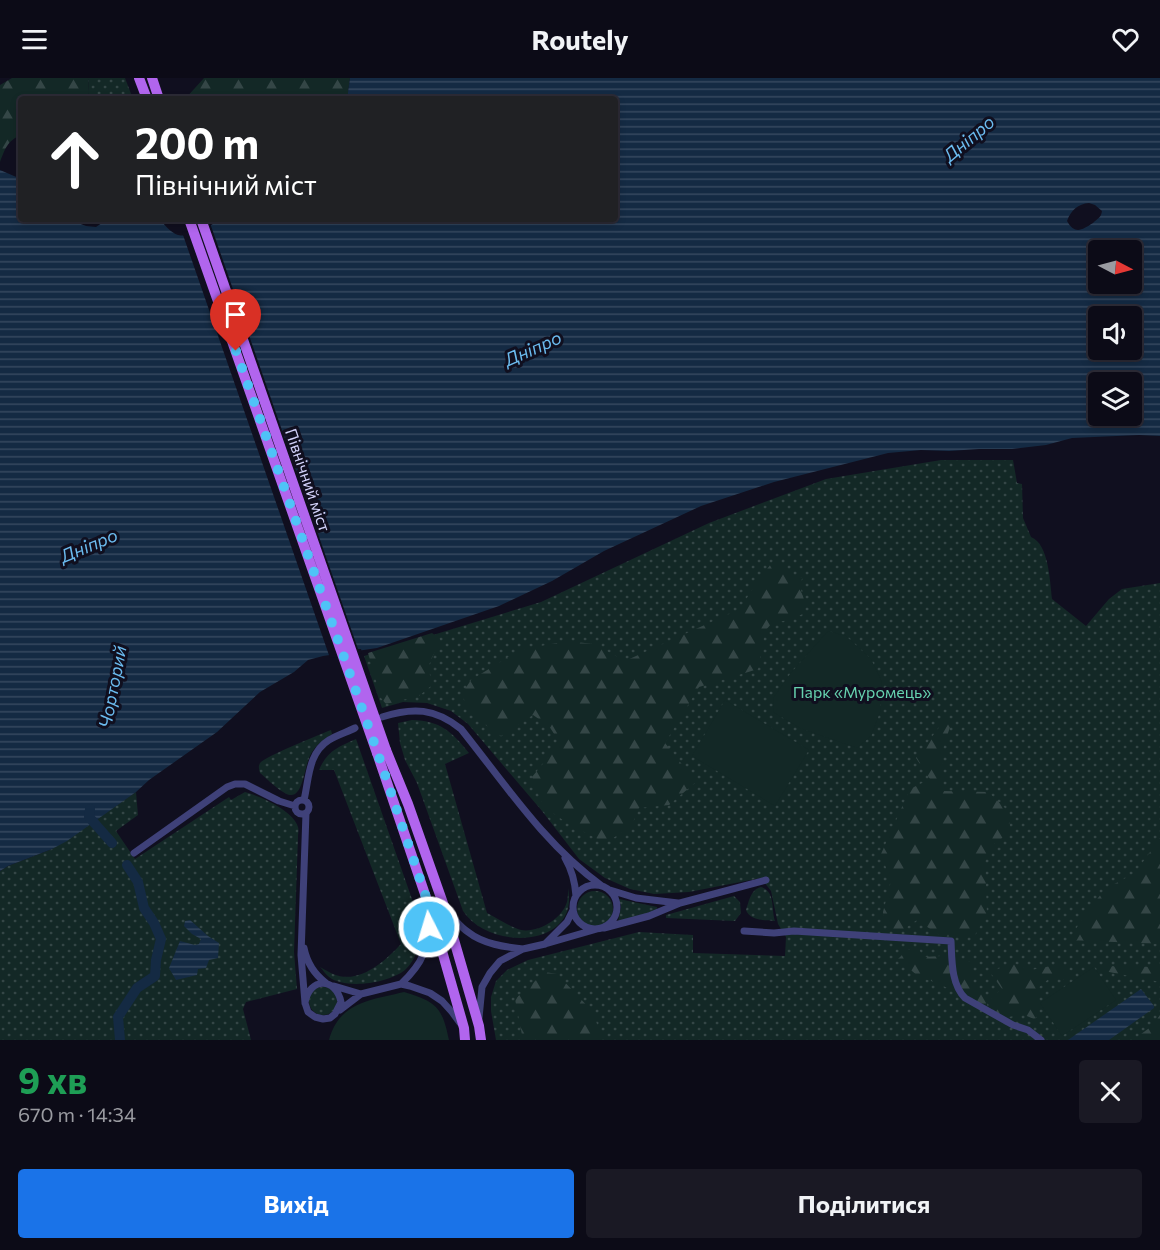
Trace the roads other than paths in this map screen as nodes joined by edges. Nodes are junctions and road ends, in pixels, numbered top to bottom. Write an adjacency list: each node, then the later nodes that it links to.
1 (139, 78): 3 (main road)
2 (152, 78): 4 (main road)
3 (146, 96)
4 (158, 96)
5 (190, 222): 9 (main road, Північний міст, bridge)
6 (202, 222): 9 (main road, Північний міст, bridge)
7 (382, 717): 14 (street)
8 (355, 728): 10 (street)
9 (382, 752): 20 (main road); 21 (main road)
10 (304, 800): 11 (street); 12 (street)
11 (295, 806): 12 (street); 13 (street)
12 (306, 813): 25 (street)
13 (134, 853)
14 (562, 853): 16 (street); 18 (street)
15 (766, 880): 19 (street)
16 (602, 886): 17 (street); 18 (street)
17 (610, 891): 19 (street); 23 (street)
18 (576, 896): 22 (street)
19 (680, 903): 23 (street)
20 (430, 909): 29 (street); 34 (main road)
21 (445, 909): 27 (street); 33 (main road)
22 (573, 910): 23 (street); 26 (street)
23 (601, 929): 26 (street)
24 (744, 932): 37 (street)
25 (302, 935): 28 (street); 31 (street)
26 (545, 944): 27 (street)
27 (523, 949): 33 (street)
28 (328, 984): 30 (street); 31 (street); 32 (street)
29 (400, 984): 30 (street); 34 (street)
30 (361, 994): 32 (street)
31 (305, 1003): 32 (street)
32 (335, 1014)
33 (479, 1026): 36 (main road)
34 (464, 1028): 35 (main road)
35 (465, 1040)
36 (481, 1040)
37 (1041, 1040)

